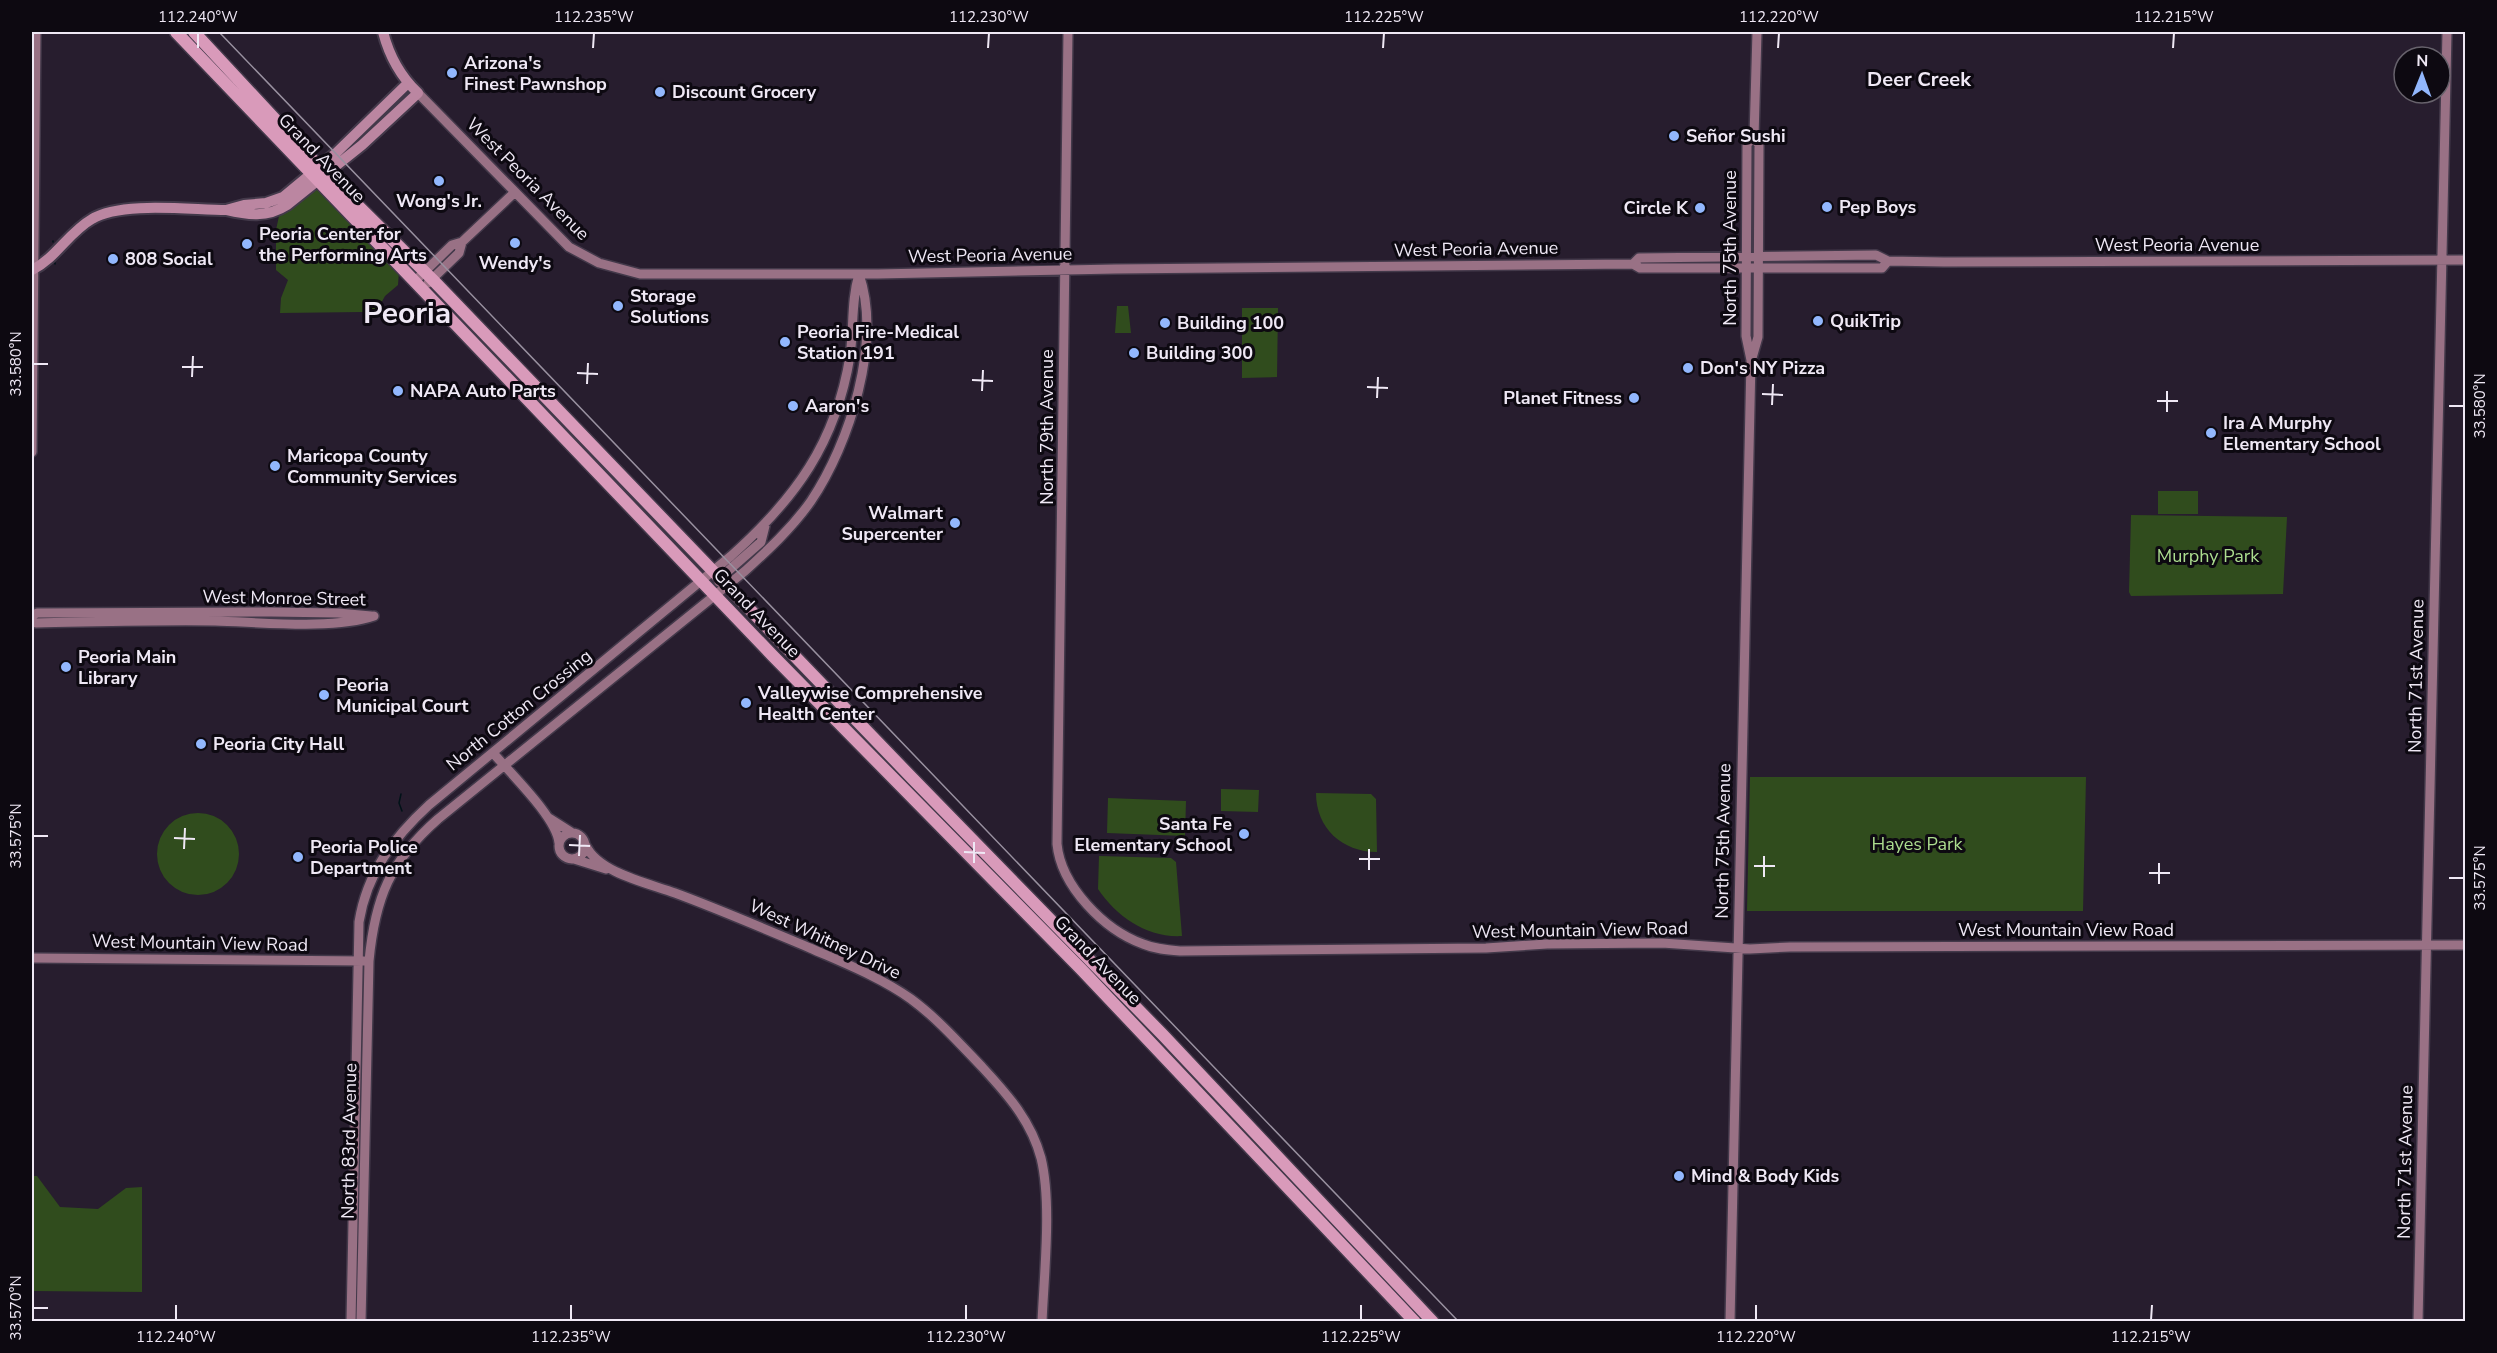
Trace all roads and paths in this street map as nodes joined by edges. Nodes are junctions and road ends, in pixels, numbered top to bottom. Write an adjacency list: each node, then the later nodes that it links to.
1 (36, 32): 25 (main road)
2 (176, 32): 8 (highway, Grand Avenue)
3 (383, 32): 9 (main road)
4 (1068, 32): 26 (main road, North 79th Avenue)
5 (1757, 32): 10 (main road, North 75th Avenue)
6 (2447, 32): 18 (main road, North 71st Avenue)
7 (198, 35): 8 (highway); 13 (highway, Grand Avenue)
8 (192, 49): 13 (highway, Grand Avenue)
9 (413, 88): 13 (main road); 14 (main road, West Peoria Avenue)
10 (1754, 137): 11 (main road, North 75th Avenue); 12 (main road, North 75th Avenue)
11 (1747, 148): 12 (main road); 15 (main road, North 75th Avenue)
12 (1759, 169): 16 (main road, North 75th Avenue)
13 (319, 173): 25 (main road); 28 (highway, Grand Avenue); 29 (highway, Grand Avenue)
14 (515, 192): 27 (main road, West Peoria Avenue); 28 (main road)
15 (1746, 255): 16 (main road, West Peoria Avenue); 21 (main road, West Peoria Avenue); 23 (main road, North 75th Avenue)
16 (1760, 255): 17 (main road, West Peoria Avenue); 24 (main road, North 75th Avenue)
17 (1855, 255): 20 (main road, West Peoria Avenue); 22 (main road)
18 (2442, 260): 19 (main road, West Peoria Avenue); 20 (main road, West Peoria Avenue); 56 (main road, North 71st Avenue)
19 (2466, 260)
20 (1888, 261): 22 (main road, West Peoria Avenue)
21 (1633, 264): 23 (main road, West Peoria Avenue); 26 (main road, West Peoria Avenue)
22 (1855, 268): 24 (main road, West Peoria Avenue)
23 (1747, 269): 24 (main road, West Peoria Avenue); 30 (main road, North 75th Avenue)
24 (1760, 269): 30 (main road, North 75th Avenue)
25 (32, 270): 32 (main road)
26 (1064, 270): 27 (main road, West Peoria Avenue); 48 (main road, North 79th Avenue)
27 (859, 274): 31 (main road, North Cotton Crossing); 33 (main road, North Cotton Crossing)
28 (428, 275): 29 (main road); 34 (highway, Grand Avenue)
29 (419, 285): 35 (highway, Grand Avenue)
30 (1751, 360): 58 (main road, North 75th Avenue)
31 (822, 446): 33 (main road); 34 (main road, North Cotton Crossing)
32 (32, 452)
33 (836, 455): 34 (main road, North Cotton Crossing)
34 (720, 578): 35 (main road, North Cotton Crossing); 36 (main road, North Cotton Crossing); 62 (highway, Grand Avenue)
35 (701, 580): 36 (highway, Grand Avenue); 45 (main road, North Cotton Crossing)
36 (715, 595): 46 (main road, North Cotton Crossing); 62 (highway, Grand Avenue)
37 (271, 612): 38 (main road, West Monroe Street); 40 (main road, West Monroe Street); 43 (main road)
38 (302, 612): 44 (main road); 44 (main road, West Monroe Street)
39 (32, 616): 41 (main road, West Monroe Street)
40 (141, 617): 41 (main road, West Monroe Street); 43 (main road, West Monroe Street)
41 (89, 618): 42 (main road, West Monroe Street)
42 (32, 621)
43 (271, 622): 44 (main road, West Monroe Street)
44 (302, 623)
45 (494, 754): 46 (main road, West Whitney Drive); 55 (main road, North Cotton Crossing)
46 (504, 766): 47 (main road, West Whitney Drive); 54 (main road, North Cotton Crossing)
47 (549, 818): 49 (main road, West Whitney Drive); 50 (main road, West Whitney Drive)
48 (1057, 823): 58 (main road, West Mountain View Road)
49 (571, 832): 50 (main road); 51 (main road, West Whitney Drive)
50 (559, 843): 52 (main road, West Whitney Drive)
51 (586, 846): 52 (main road); 53 (main road, West Whitney Drive)
52 (574, 859): 53 (main road, West Whitney Drive)
53 (612, 870): 65 (main road, West Whitney Drive)
54 (382, 893): 55 (main road); 61 (main road, North Cotton Crossing)
55 (364, 897): 60 (main road, North Cotton Crossing)
56 (2426, 945): 57 (main road, West Mountain View Road); 58 (main road, West Mountain View Road); 69 (main road, North 71st Avenue)
57 (2466, 945)
58 (1738, 949): 68 (main road, North 75th Avenue)
59 (32, 958): 60 (main road, West Mountain View Road)
60 (358, 961): 61 (main road, West Mountain View Road); 63 (main road, North 83rd Avenue)
61 (369, 961): 64 (main road, North 83rd Avenue)
62 (1377, 1272): 66 (highway, Grand Avenue); 67 (highway, Grand Avenue)
63 (351, 1322)
64 (361, 1322)
65 (1042, 1322)
66 (1415, 1322)
67 (1433, 1322)
68 (1730, 1322)
69 (2418, 1322)

